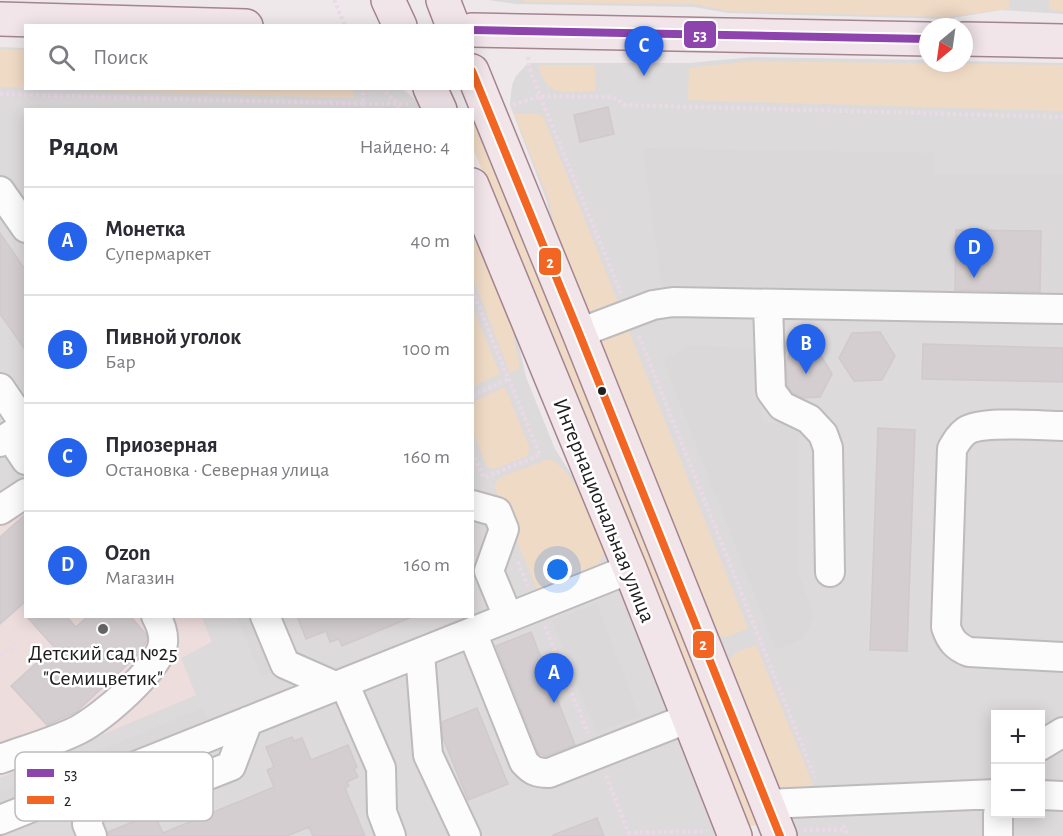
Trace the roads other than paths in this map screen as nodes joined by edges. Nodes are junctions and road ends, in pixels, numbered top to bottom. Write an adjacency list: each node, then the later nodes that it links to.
1 (388, 0): 5 (main road)
2 (443, 0): 6 (main road)
3 (0, 19): 4 (main road)
4 (176, 24)
5 (399, 24)
6 (452, 24)
7 (474, 30): 8 (main road)
8 (919, 39)
9 (973, 39): 10 (main road)
10 (1063, 41)
11 (474, 76): 20 (main road, Интернациональная улица)
12 (431, 90): 13 (main road)
13 (439, 108)
14 (0, 191): 17 (lane)
15 (474, 195): 16 (main road, Интернациональная улица)
16 (479, 219): 28 (main road, Интернациональная улица)
17 (24, 225)
18 (768, 305): 19 (lane); 20 (lane); 29 (lane)
19 (1063, 309)
20 (579, 333): 49 (main road, Интернациональная улица)
21 (0, 388): 23 (lane)
22 (1063, 426): 35 (lane)
23 (15, 432): 24 (lane)
24 (24, 455)
25 (24, 494): 27 (lane)
26 (474, 506): 30 (lane)
27 (0, 510)
28 (630, 569): 30 (lane); 37 (main road, Интернациональная улица)
29 (830, 572)
30 (508, 617): 33 (lane)
31 (157, 618): 41 (lane)
32 (266, 618): 36 (lane)
33 (472, 632): 34 (lane); 37 (lane)
34 (420, 652): 36 (lane); 54 (lane)
35 (1063, 657)
36 (340, 685): 38 (lane); 53 (lane)
37 (689, 718): 55 (main road, Интернациональная улица)
38 (248, 721): 42 (lane); 43 (lane)
39 (1063, 732): 40 (lane)
40 (1045, 743)
41 (5, 749)
42 (170, 752)
43 (213, 772)
44 (991, 777): 46 (lane)
45 (991, 794): 46 (lane)
46 (961, 795): 49 (lane)
47 (1045, 795): 48 (lane)
48 (1063, 796)
49 (767, 804): 56 (main road, Интернациональная улица)
50 (999, 818): 57 (lane)
51 (15, 819): 52 (lane)
52 (0, 820)
53 (391, 836)
54 (466, 836)
55 (735, 836)
56 (780, 836)
57 (998, 836)

